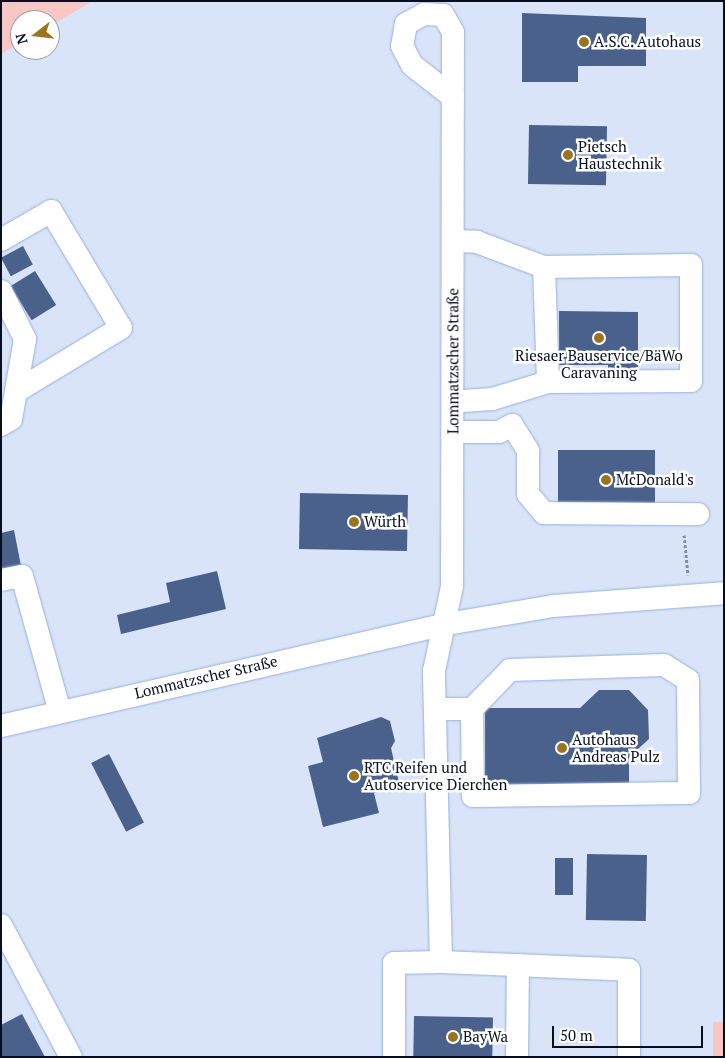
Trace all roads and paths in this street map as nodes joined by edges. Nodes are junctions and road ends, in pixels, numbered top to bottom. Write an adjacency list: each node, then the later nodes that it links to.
1 (427, 7): 2 (street, Lommatzscher Straße); 2 (street, Lommatzscher Straße)
2 (452, 97): 4 (street, Lommatzscher Straße)
3 (1, 240): 10 (street)
4 (453, 241): 5 (street); 9 (street, Lommatzscher Straße)
5 (544, 267): 8 (street); 8 (street)
6 (1, 291): 7 (street)
7 (7, 319): 10 (street)
8 (548, 382): 9 (street)
9 (454, 402): 11 (street, Lommatzscher Straße)
10 (8, 409)
11 (453, 432): 12 (street); 16 (street, Lommatzscher Straße)
12 (690, 522): 15 (path)
13 (1, 580): 19 (street)
14 (724, 593): 15 (street, Lommatzscher Straße)
15 (689, 595): 16 (street, Lommatzscher Straße)
16 (441, 625): 18 (street); 19 (street, Lommatzscher Straße)
17 (472, 709): 17 (street); 18 (street)
18 (435, 710): 22 (street)
19 (60, 712): 20 (street, Lommatzscher Straße)
20 (1, 726)
21 (1, 925): 24 (street)
22 (441, 962): 23 (street); 25 (street)
23 (518, 965): 26 (street); 27 (street)
24 (71, 1057)
25 (394, 1057)
26 (517, 1057)
27 (628, 1057)

